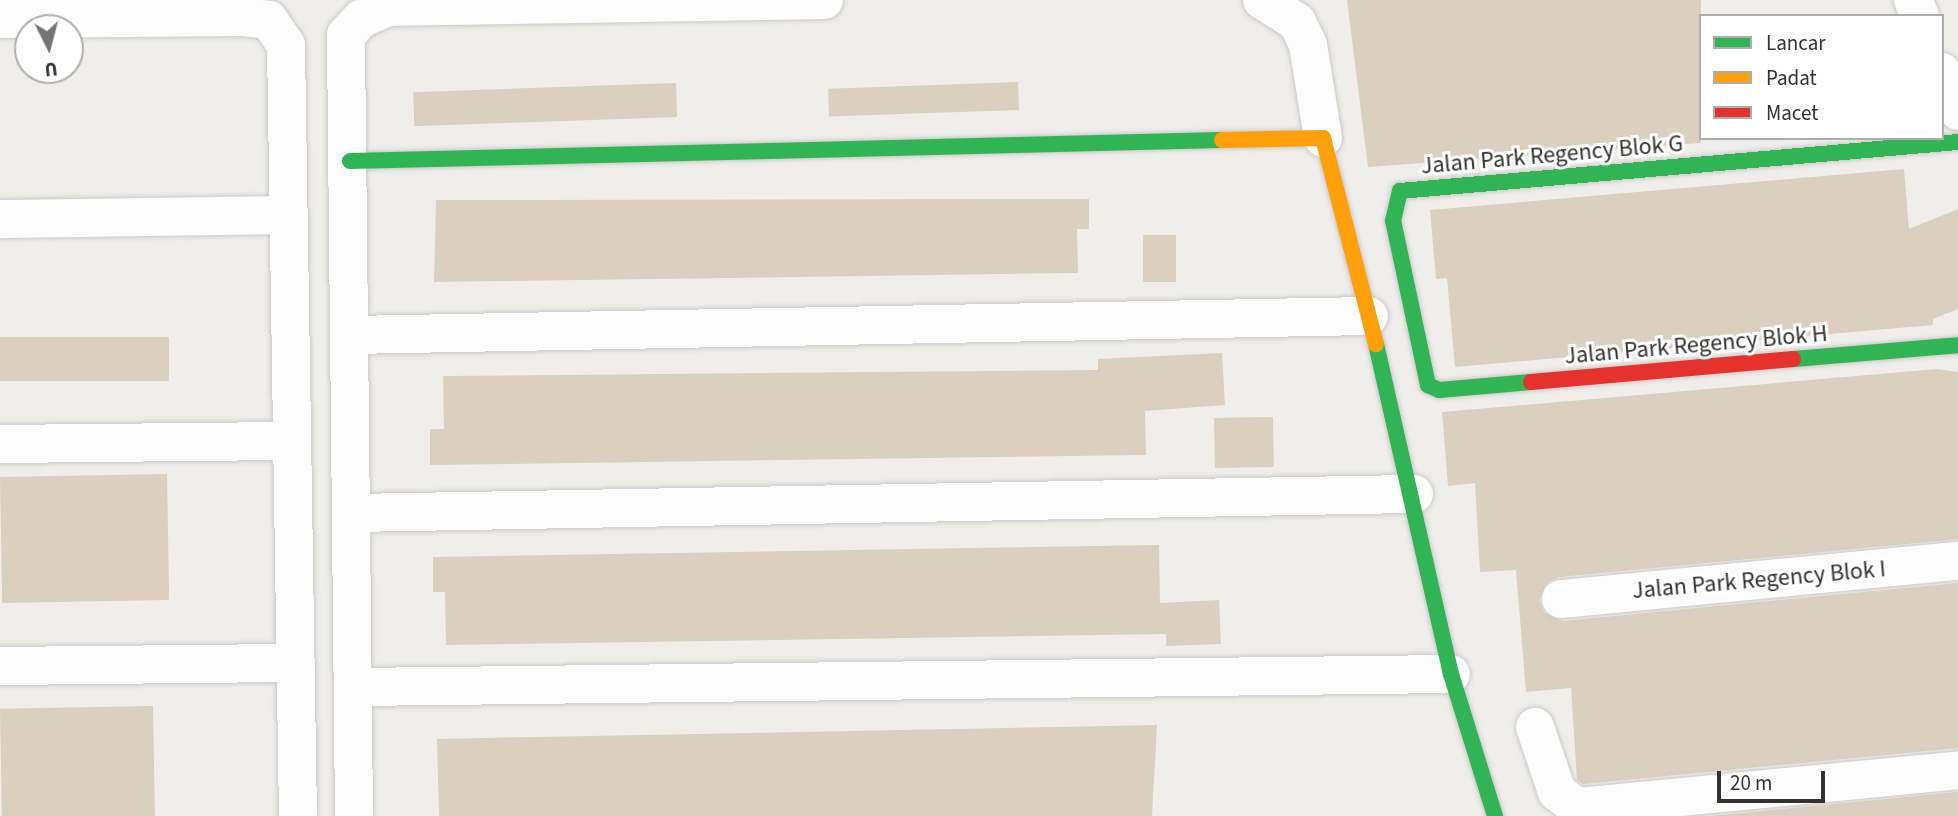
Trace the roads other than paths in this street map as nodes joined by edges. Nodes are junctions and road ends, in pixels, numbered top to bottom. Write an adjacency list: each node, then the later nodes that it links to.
1 (824, 0): 8 (street)
2 (1262, 0): 6 (street)
3 (0, 19): 9 (street)
4 (1944, 77): 5 (street)
5 (1958, 111)
6 (1323, 138): 8 (street); 11 (street)
7 (1958, 142): 14 (street, Jalan Park Regency Blok G)
8 (350, 161): 12 (street)
9 (288, 215): 10 (street); 15 (street)
10 (0, 219)
11 (1368, 316): 12 (street); 17 (street)
12 (351, 335): 18 (street)
13 (1958, 345): 14 (street, Jalan Park Regency Blok H)
14 (1439, 390)
15 (292, 441): 16 (street); 21 (street)
16 (0, 444)
17 (1414, 494): 18 (street); 23 (street)
18 (353, 513): 24 (street)
19 (1958, 562): 20 (street, Jalan Park Regency Blok I)
20 (1561, 599)
21 (295, 663): 22 (street); 27 (street)
22 (0, 666)
23 (1451, 674): 24 (street); 29 (street)
24 (355, 687): 28 (street)
25 (1535, 727): 26 (street)
26 (1958, 770)
27 (298, 816)
28 (354, 816)
29 (1495, 816)

